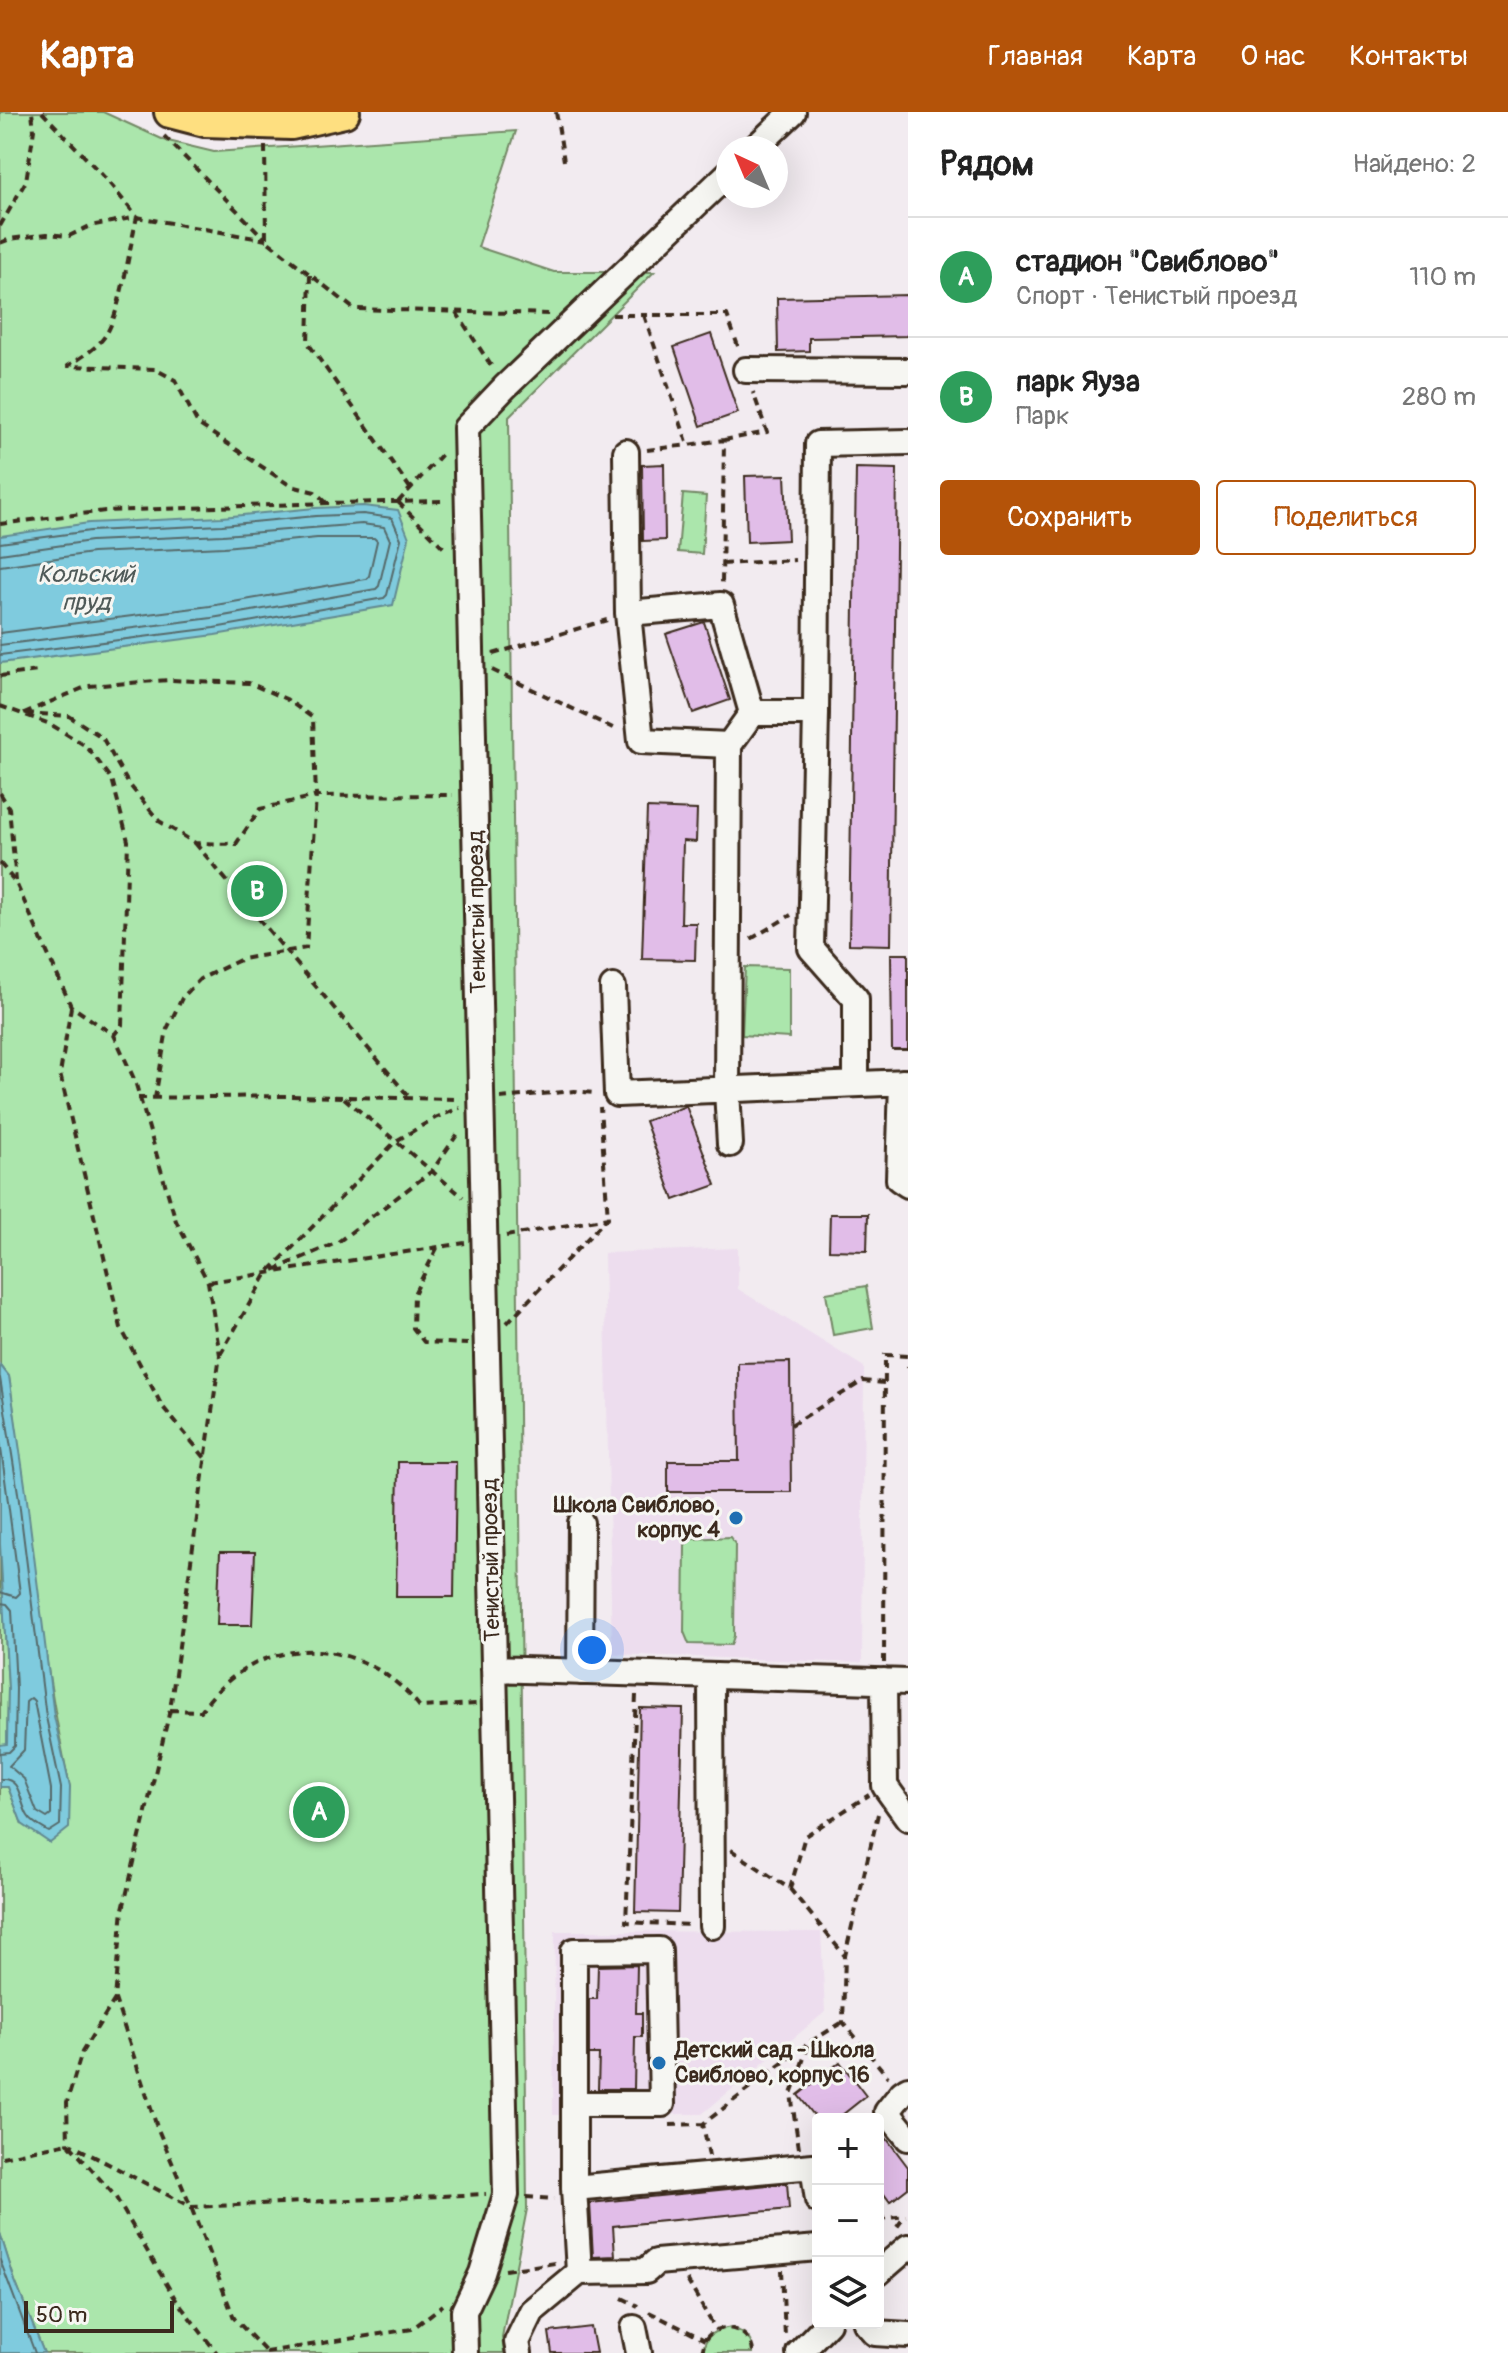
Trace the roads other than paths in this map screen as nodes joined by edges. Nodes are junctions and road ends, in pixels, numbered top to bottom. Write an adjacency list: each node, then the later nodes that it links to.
1 (344, 112): 3 (main road)
2 (793, 112): 4 (street)
3 (165, 122)
4 (768, 136)
5 (716, 185): 21 (street, Тенистый проезд)
6 (746, 370): 7 (street)
7 (908, 371)
8 (908, 442): 12 (street)
9 (626, 452): 10 (street)
10 (628, 613): 11 (street); 13 (street)
11 (752, 713): 12 (street); 13 (street)
12 (816, 713): 16 (street)
13 (729, 745): 17 (street)
14 (613, 987): 17 (street)
15 (905, 1082): 16 (street); 19 (street)
16 (856, 1084): 17 (street)
17 (727, 1090): 18 (street)
18 (730, 1144)
19 (908, 1185)
20 (581, 1523): 22 (street)
21 (494, 1669): 22 (street, Тенистый проезд); 41 (street, Тенистый проезд)
22 (580, 1672): 23 (street, Тенистый проезд)
23 (711, 1676): 24 (street, Тенистый проезд); 26 (street)
24 (896, 1681): 25 (street)
25 (908, 1818)
26 (712, 1926)
27 (894, 2103): 29 (street)
28 (575, 2104): 28 (street); 31 (street)
29 (908, 2138)
30 (816, 2185): 31 (street)
31 (574, 2194): 34 (street)
32 (908, 2247): 35 (street)
33 (812, 2248): 34 (street)
34 (578, 2266): 42 (street)
35 (884, 2268)
36 (634, 2328): 43 (street)
37 (819, 2329): 40 (street)
38 (871, 2329): 39 (street)
39 (908, 2335)
40 (798, 2344)
41 (465, 2353)
42 (519, 2353)
43 (639, 2353)

